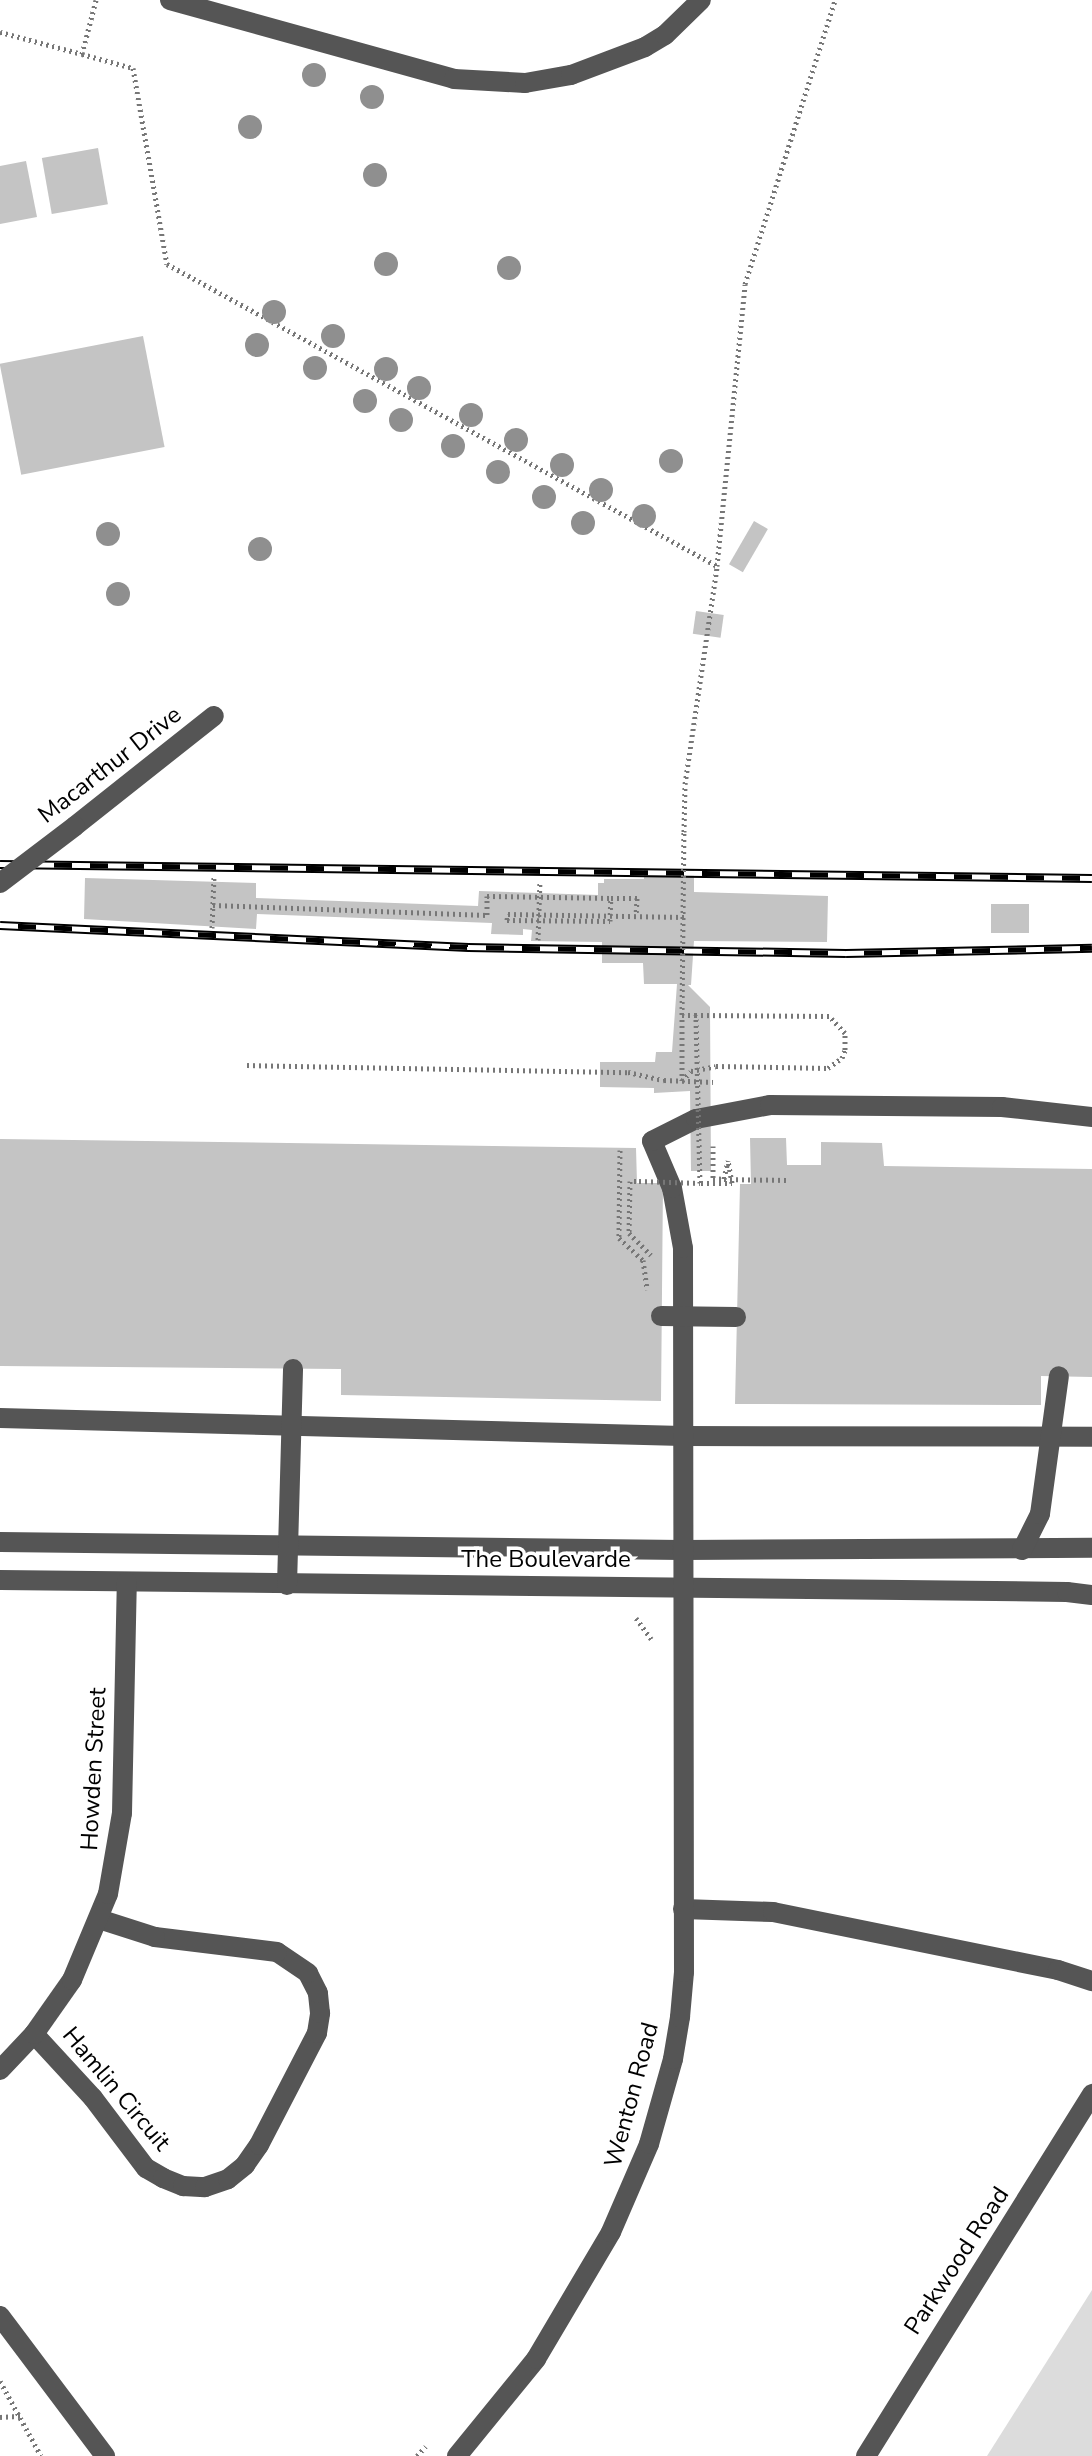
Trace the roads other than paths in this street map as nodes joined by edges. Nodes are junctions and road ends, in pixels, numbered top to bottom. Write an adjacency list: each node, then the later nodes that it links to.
1 (170, 0): 2 (street)
2 (701, 0)
3 (214, 716): 4 (street, Macarthur Drive, bridge)
4 (0, 883)
5 (1092, 1117): 12 (street, Wenton Road)
6 (661, 1316): 7 (street, bridge)
7 (736, 1317)
8 (293, 1369): 11 (street)
9 (1059, 1376): 14 (street)
10 (0, 1418): 11 (street)
11 (294, 1424): 12 (street); 16 (street)
12 (683, 1436): 14 (street); 18 (street, Wenton Road)
13 (1092, 1437): 14 (street)
14 (1048, 1438): 19 (street)
15 (0, 1542): 16 (street, The Boulevarde)
16 (289, 1546): 18 (street, The Boulevarde); 22 (street)
17 (1092, 1548): 19 (street, The Boulevarde)
18 (682, 1550): 19 (street, The Boulevarde); 23 (street, Wenton Road)
19 (1022, 1550)
20 (0, 1580): 21 (street, The Boulevarde)
21 (127, 1582): 22 (street, The Boulevarde); 26 (street, Howden Street)
22 (287, 1585): 23 (street, The Boulevarde)
23 (682, 1587): 24 (street, The Boulevarde); 25 (street, Wenton Road)
24 (1092, 1595)
25 (683, 1909): 27 (street); 33 (street, Wenton Road)
26 (99, 1919): 28 (street, Howden Street); 28 (street, Hamlin Circuit)
27 (1092, 1981)
28 (34, 2034): 29 (street, Howden Street)
29 (0, 2070)
30 (1092, 2094): 34 (street, Parkwood Road)
31 (0, 2316): 32 (street)
32 (105, 2456)
33 (457, 2456)
34 (866, 2456)

